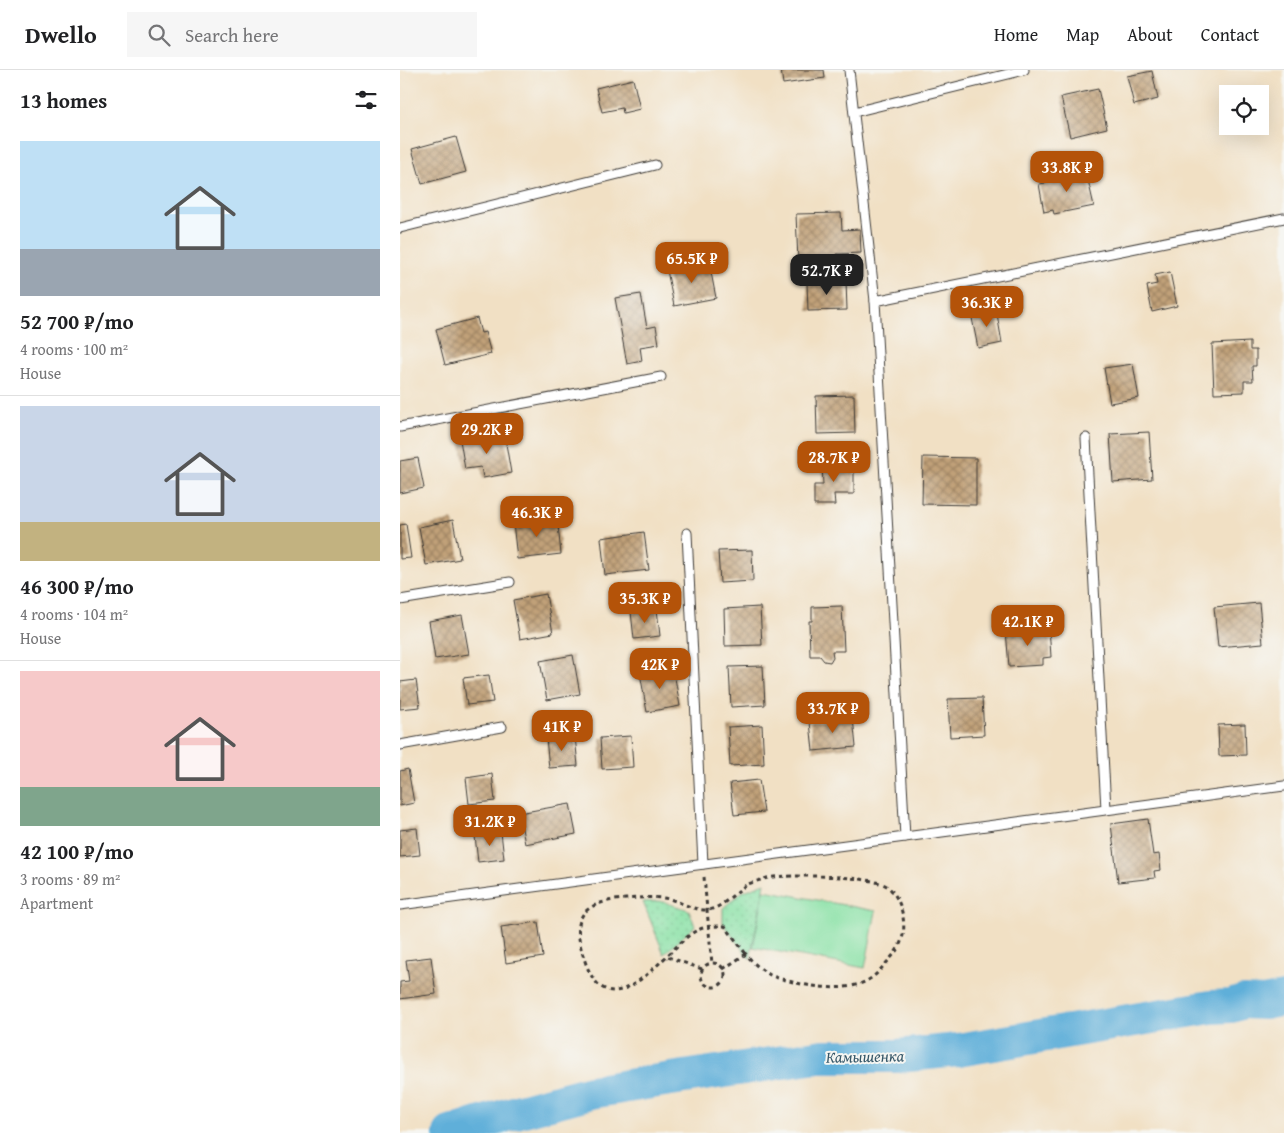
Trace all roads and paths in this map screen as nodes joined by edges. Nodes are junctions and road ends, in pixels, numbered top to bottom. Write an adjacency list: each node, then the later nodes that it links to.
1 (849, 70): 3 (lane)
2 (1024, 70): 3 (lane)
3 (854, 112): 7 (lane)
4 (655, 165): 6 (lane)
5 (1284, 218): 7 (lane)
6 (400, 228)
7 (875, 301): 18 (lane)
8 (661, 377): 9 (lane)
9 (400, 427)
10 (1086, 438): 17 (lane)
11 (687, 533): 19 (lane)
12 (510, 582): 13 (lane)
13 (400, 600)
14 (502, 727): 15 (lane)
15 (400, 745)
16 (1284, 786): 17 (lane)
17 (1106, 809): 18 (lane)
18 (905, 837): 19 (lane)
19 (703, 864): 20 (lane); 21 (path)
20 (400, 905)
21 (707, 910): 22 (path); 23 (path); 24 (path)
22 (709, 926): 23 (path); 24 (path); 25 (path)
23 (746, 954): 27 (path)
24 (668, 957): 26 (path)
25 (712, 964): 26 (path); 27 (path)
26 (703, 969): 27 (path)
27 (723, 969)

